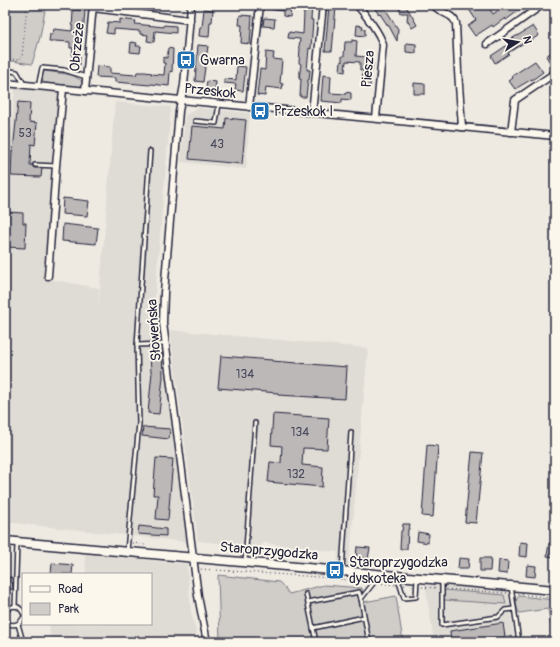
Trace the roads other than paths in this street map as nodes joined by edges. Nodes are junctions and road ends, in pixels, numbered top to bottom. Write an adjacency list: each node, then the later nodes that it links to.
1 (191, 5): 8 (street)
2 (260, 5): 20 (street)
3 (323, 5): 21 (street)
4 (357, 5): 22 (street, Piesza)
5 (433, 5): 24 (street)
6 (542, 5): 9 (street)
7 (93, 6): 8 (street); 12 (street, Obrzeże)
8 (190, 20): 18 (street)
9 (487, 44)
10 (5, 70): 14 (lane)
11 (555, 73): 25 (street)
12 (86, 78): 15 (lane); 17 (street, Obrzeże)
13 (5, 83): 14 (street, Przeskok)
14 (25, 85): 15 (street, Przeskok)
15 (38, 86): 16 (street, Przeskok)
16 (64, 89): 17 (street, Przeskok); 29 (street)
17 (85, 91): 18 (street, Przeskok)
18 (181, 100): 19 (street, Przeskok); 31 (street, Słoweńska)
19 (219, 104): 20 (street, Przeskok); 23 (lane)
20 (249, 107): 21 (street, Przeskok)
21 (312, 113): 22 (street, Przeskok)
22 (376, 118): 24 (street, Przeskok)
23 (195, 121)
24 (462, 127): 25 (street, Przeskok)
25 (511, 132): 26 (street, Przeskok)
26 (555, 136)
27 (150, 150): 32 (lane)
28 (35, 165): 29 (lane)
29 (56, 166): 30 (street)
30 (48, 276)
31 (166, 344): 32 (lane); 38 (street, Słoweńska)
32 (137, 345): 37 (lane)
33 (255, 423): 39 (lane)
34 (351, 432): 40 (lane)
35 (5, 541): 36 (street, Staroprzygodzka)
36 (17, 542): 37 (street, Staroprzygodzka); 50 (lane)
37 (127, 551): 38 (street, Staroprzygodzka)
38 (194, 557): 39 (street, Staroprzygodzka); 60 (street, Słoweńska)
39 (245, 562): 40 (street, Staroprzygodzka)
40 (342, 571): 41 (street, Staroprzygodzka)
41 (380, 574): 42 (street, Staroprzygodzka); 48 (lane)
42 (394, 576): 43 (street, Staroprzygodzka); 43 (lane)
43 (417, 578): 44 (street, Staroprzygodzka)
44 (442, 580): 45 (street, Staroprzygodzka); 51 (lane)
45 (511, 586): 46 (street, Staroprzygodzka); 51 (lane)
46 (555, 590)
47 (306, 594): 49 (lane)
48 (361, 599): 49 (lane); 54 (lane)
49 (308, 602): 58 (lane)
50 (15, 606): 52 (lane); 53 (lane)
51 (514, 609): 63 (lane)
52 (22, 612)
53 (5, 613)
54 (364, 617): 58 (lane); 62 (lane)
55 (5, 618): 57 (lane)
56 (22, 620): 57 (lane)
57 (18, 624): 59 (lane)
58 (313, 628): 61 (lane)
59 (23, 642)
60 (207, 642)
61 (316, 642)
62 (369, 642)
63 (519, 642)

